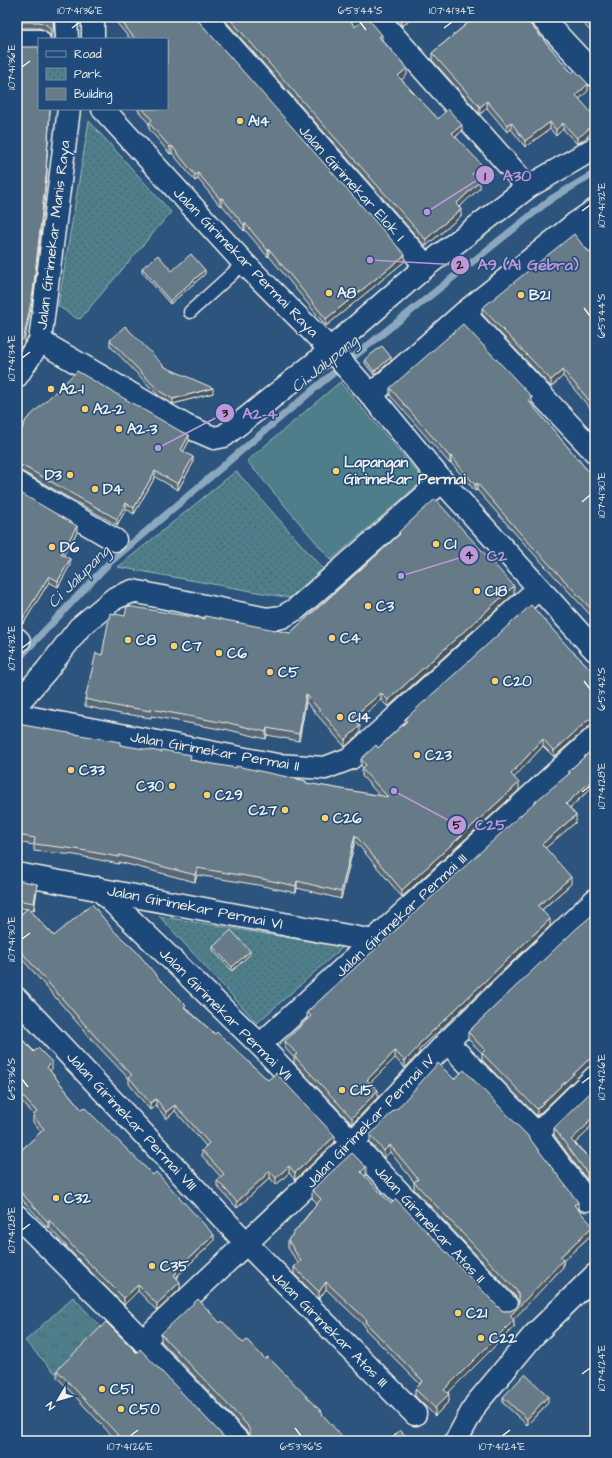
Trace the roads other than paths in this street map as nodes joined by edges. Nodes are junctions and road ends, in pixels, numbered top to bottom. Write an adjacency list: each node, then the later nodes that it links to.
1 (66, 17): 6 (street)
2 (93, 17): 7 (street)
3 (204, 17): 19 (street, Jalan Girimekar Elok I)
4 (377, 17): 14 (street)
5 (542, 17): 10 (street)
6 (67, 38)
7 (93, 38)
8 (17, 41): 9 (street)
9 (38, 41)
10 (595, 75)
11 (71, 110): 22 (street, Jalan Girimekar Manis Raya)
12 (104, 110): 18 (street, Jalan Girimekar Permai Raya)
13 (595, 148): 14 (street)
14 (528, 187): 19 (street)
15 (595, 210): 16 (street)
16 (576, 223): 17 (street); 21 (street)
17 (595, 247)
18 (244, 263): 20 (lane); 23 (street, Jalan Girimekar Permai Raya)
19 (426, 266): 23 (street)
20 (190, 312)
21 (464, 313): 25 (street); 26 (street)
22 (40, 341): 23 (street); 24 (street, Jalan Girimekar Manis Raya)
23 (333, 352): 25 (street, Jalan Girimekar Permai Raya)
24 (17, 376)
25 (371, 395): 27 (street, Jalan Girimekar Permai Raya)
26 (595, 452)
27 (442, 481): 30 (street, Jalan Girimekar Permai Raya); 32 (street)
28 (17, 483): 29 (street)
29 (115, 540)
30 (539, 588): 31 (street, Jalan Girimekar Permai Raya); 33 (street, Jalan Girimekar Permai II)
31 (595, 650)
32 (17, 704)
33 (17, 715)
34 (595, 737): 38 (street, Jalan Girimekar Permai III)
35 (17, 874): 36 (street, Jalan Girimekar Permai VI)
36 (98, 888): 38 (street, Jalan Girimekar Permai VI); 41 (street, Jalan Girimekar Permai VII)
37 (595, 900): 40 (street, Jalan Girimekar Permai IV)
38 (374, 941): 41 (street, Jalan Girimekar Permai III)
39 (17, 999): 47 (street, Jalan Girimekar Permai VIII)
40 (447, 1042): 43 (street); 44 (street, Jalan Girimekar Permai IV)
41 (260, 1045): 44 (street, Jalan Girimekar Permai VII)
42 (595, 1077): 43 (street)
43 (537, 1134): 45 (street)
44 (353, 1142): 47 (street, Jalan Girimekar Permai IV); 49 (street, Jalan Girimekar Atas II)
45 (586, 1200)
46 (17, 1216): 50 (street)
47 (246, 1243): 50 (street, Jalan Girimekar Permai IV); 51 (street, Jalan Girimekar Atas III)
48 (595, 1275): 53 (street)
49 (507, 1306)
50 (143, 1341): 52 (street)
51 (415, 1414)
52 (238, 1441)
53 (456, 1441)

